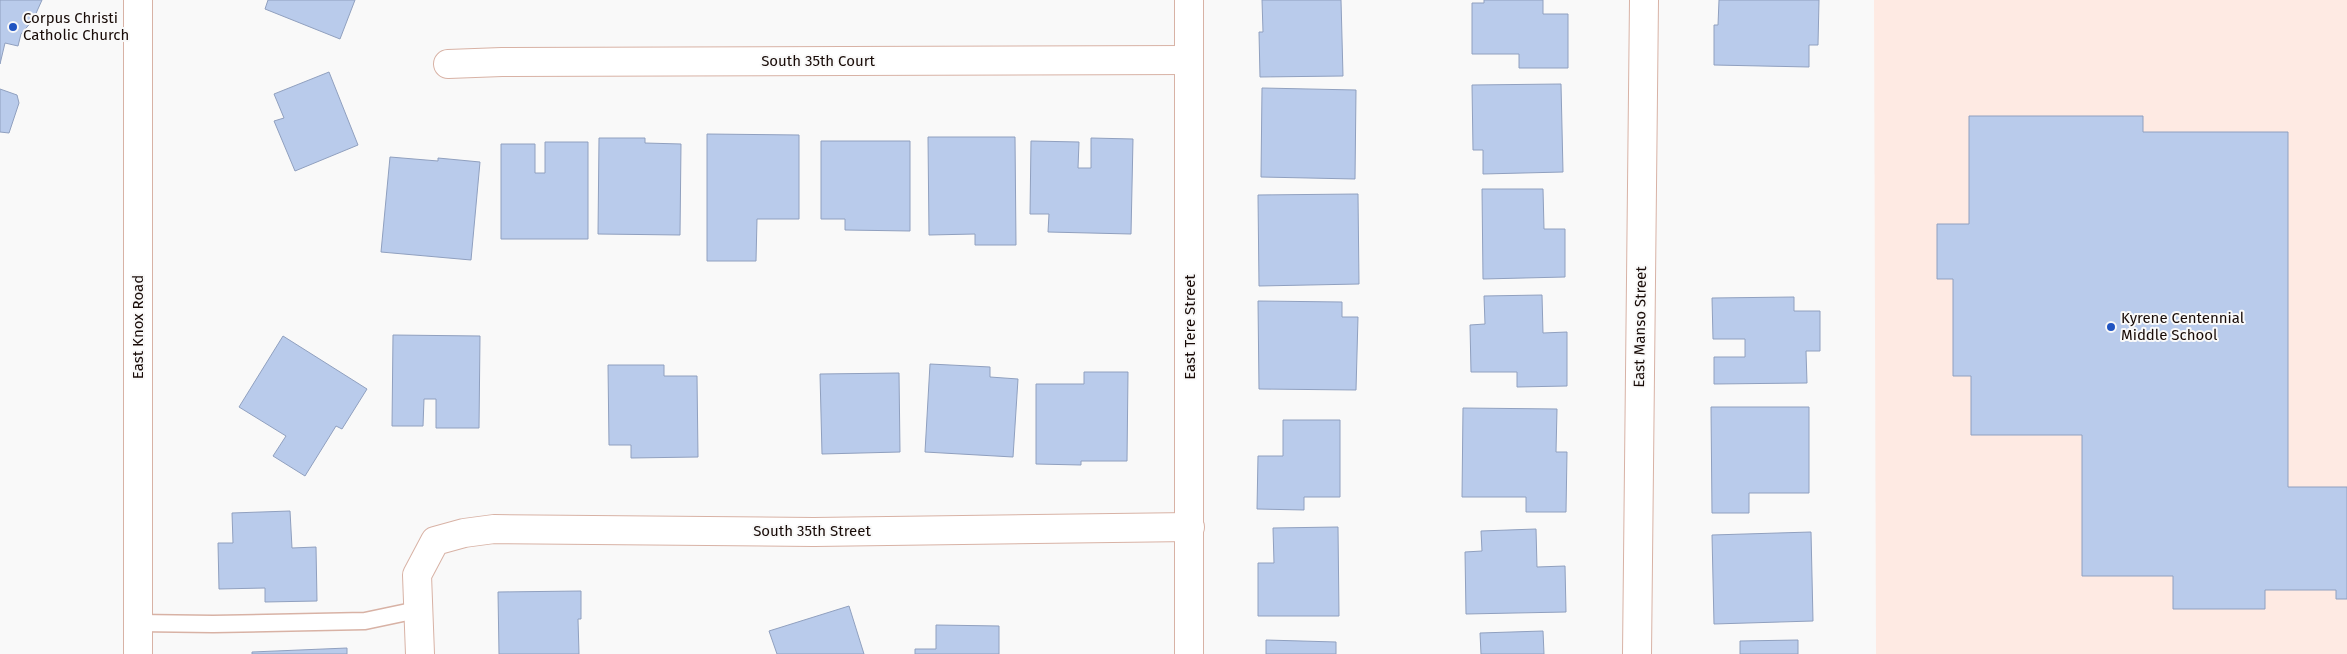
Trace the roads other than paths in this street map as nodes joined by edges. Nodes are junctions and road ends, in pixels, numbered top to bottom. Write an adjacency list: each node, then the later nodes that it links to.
1 (138, 0): 8 (street, East Knox Road)
2 (1189, 0): 4 (street, East Tere Street)
3 (1644, 0): 12 (street, East Manso Street)
4 (1189, 60): 5 (street, South 35th Court); 6 (street, East Tere Street)
5 (448, 64)
6 (1190, 527): 7 (street, South 35th Street); 11 (street, East Tere Street)
7 (417, 610): 8 (lane); 10 (street)
8 (138, 623): 9 (street, East Knox Road)
9 (138, 654)
10 (420, 654)
11 (1189, 654)
12 (1637, 654)

